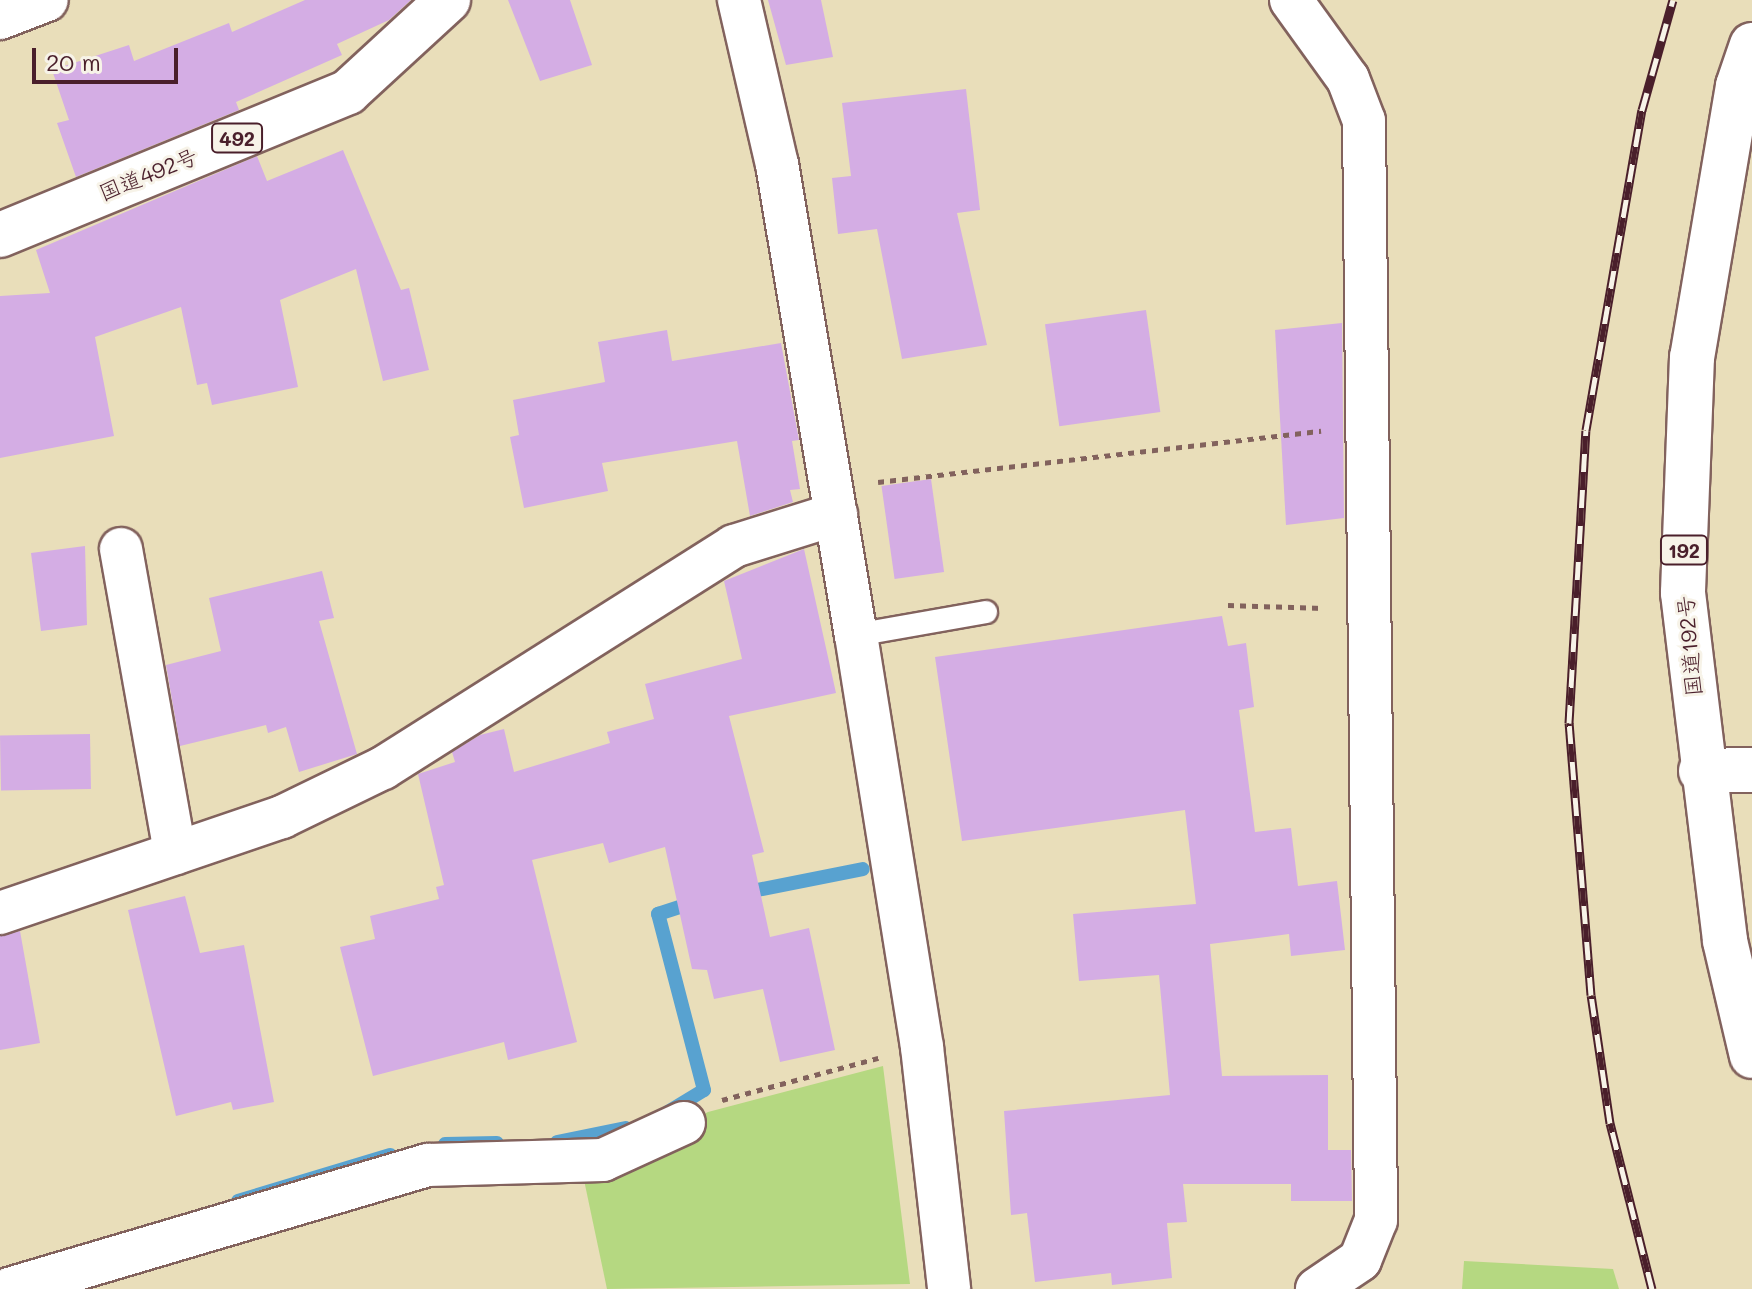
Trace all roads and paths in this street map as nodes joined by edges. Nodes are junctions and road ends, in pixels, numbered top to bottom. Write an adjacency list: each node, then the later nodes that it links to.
1 (47, 0): 5 (street)
2 (448, 0): 7 (highway, 国道492号 / 492)
3 (739, 0): 9 (street)
4 (1291, 0): 8 (street)
5 (0, 18)
6 (1752, 45): 16 (highway, 国道192号 / 192)
7 (0, 235)
8 (1369, 426): 9 (path); 12 (street)
9 (834, 502): 14 (street); 17 (street)
10 (121, 549): 17 (street)
11 (1228, 605): 12 (path)
12 (1372, 610): 24 (street)
13 (986, 612): 14 (lane)
14 (856, 635): 19 (street)
15 (1752, 770): 16 (highway)
16 (1701, 771): 20 (highway, 国道192号 / 192)
17 (175, 853): 18 (street)
18 (0, 913)
19 (922, 1047): 21 (path); 23 (street)
20 (1752, 1056)
21 (684, 1123): 22 (street)
22 (9, 1289)
23 (949, 1289)
24 (1317, 1289)

